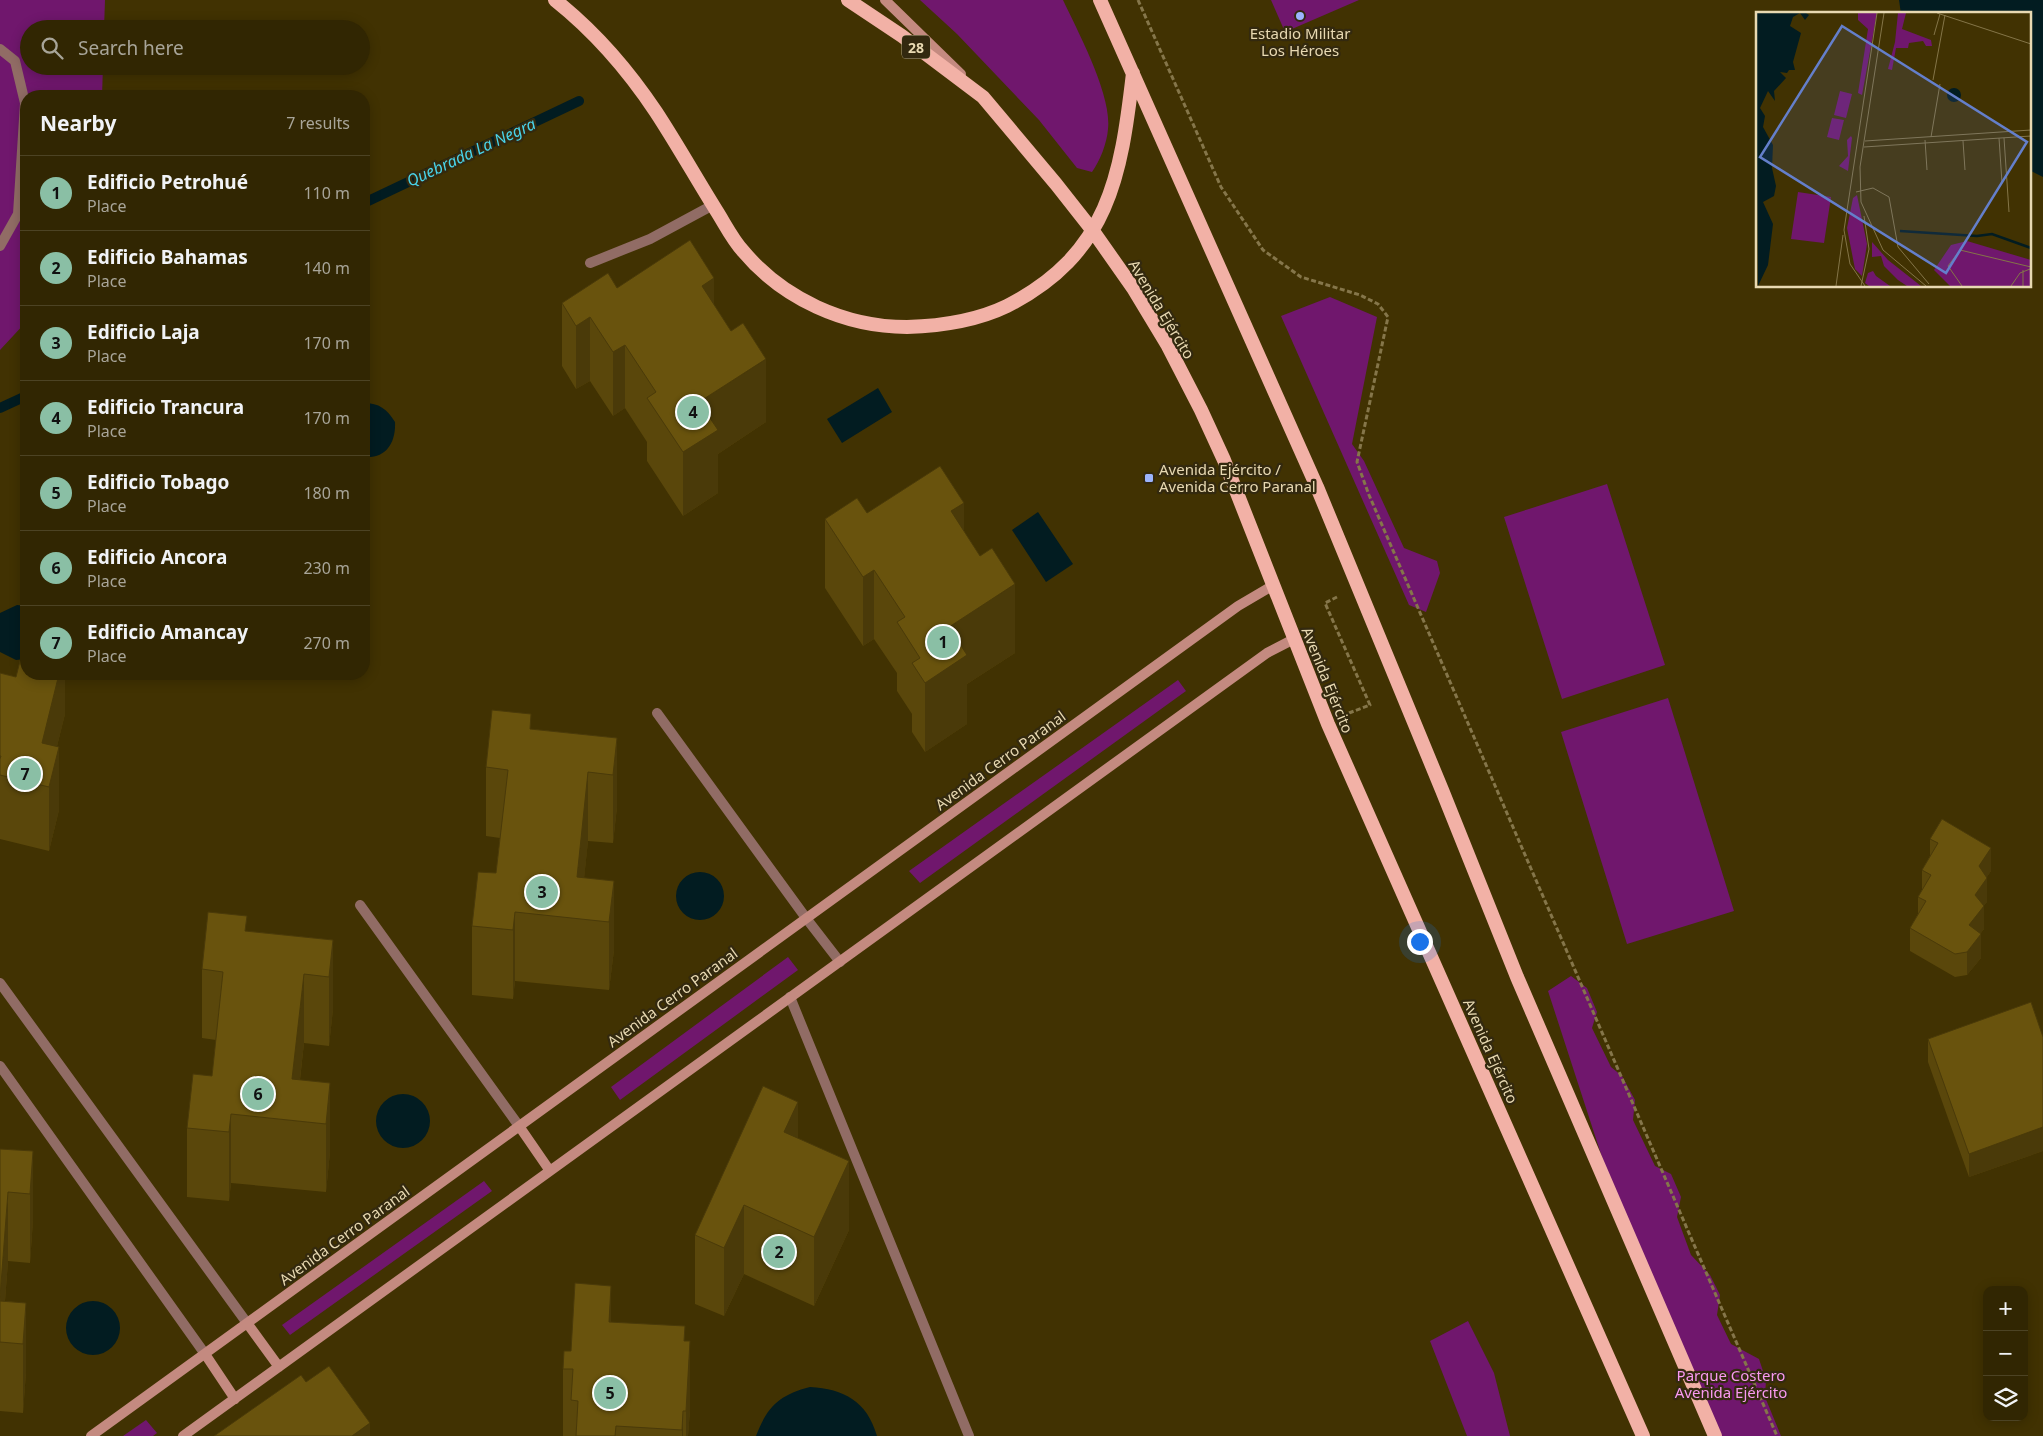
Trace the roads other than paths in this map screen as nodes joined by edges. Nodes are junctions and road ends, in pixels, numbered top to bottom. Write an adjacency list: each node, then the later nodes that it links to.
1 (555, 0): 10 (highway)
2 (848, 0): 8 (highway, 28)
3 (885, 0): 8 (main road, Avenida Ejército)
4 (1100, 0): 6 (highway)
5 (0, 49): 7 (lane)
6 (1134, 72): 11 (highway); 33 (highway)
7 (21, 90)
8 (983, 97): 11 (highway, Avenida Ejército)
9 (20, 177): 12 (lane)
10 (713, 205): 11 (highway); 13 (lane)
11 (1093, 231): 14 (highway, Avenida Ejército)
12 (0, 246)
13 (590, 263)
14 (1272, 586): 15 (highway, Avenida Ejército); 18 (main road, Avenida Cerro Paranal)
15 (1294, 639): 19 (main road); 32 (highway, Avenida Ejército)
16 (657, 714): 18 (lane)
17 (360, 905): 23 (lane)
18 (806, 918): 19 (lane); 23 (main road, Avenida Cerro Paranal)
19 (840, 962): 21 (main road)
20 (0, 983): 25 (lane)
21 (790, 997): 24 (main road); 31 (lane)
22 (0, 1066): 26 (lane)
23 (520, 1126): 24 (main road); 25 (main road, Avenida Cerro Paranal)
24 (550, 1171): 27 (main road)
25 (247, 1323): 26 (main road, Avenida Cerro Paranal); 27 (main road)
26 (205, 1354): 28 (main road); 29 (main road, Avenida Cerro Paranal)
27 (278, 1367): 28 (main road)
28 (235, 1399): 30 (main road)
29 (91, 1436)
30 (183, 1436)
31 (969, 1436)
32 (1643, 1436)
33 (1715, 1436)

